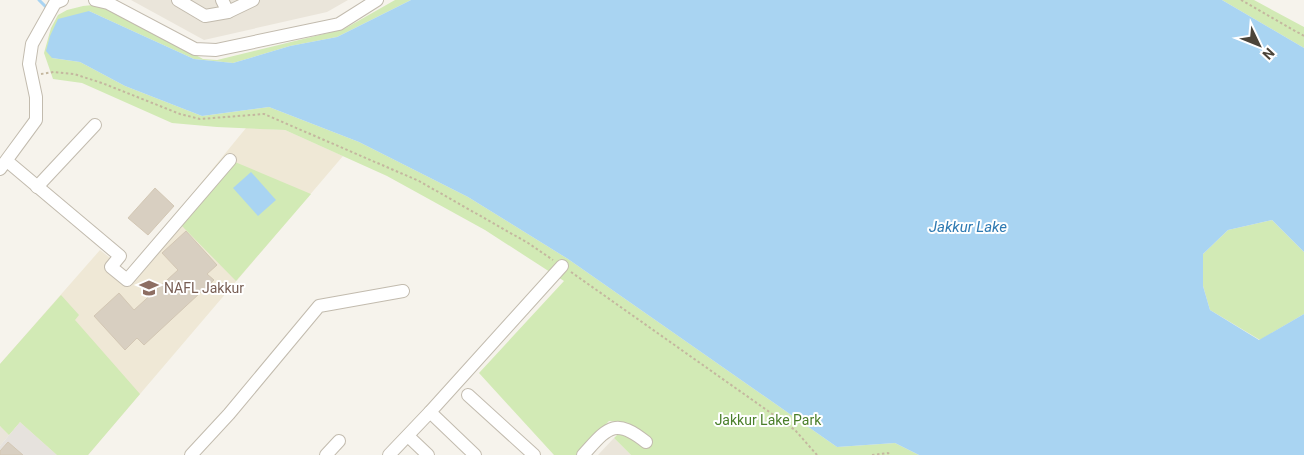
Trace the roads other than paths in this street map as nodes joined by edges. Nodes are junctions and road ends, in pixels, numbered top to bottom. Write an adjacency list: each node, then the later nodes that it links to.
1 (95, 0): 5 (street)
2 (178, 0): 7 (street)
3 (222, 0): 7 (street)
4 (253, 0): 7 (street)
5 (377, 0)
6 (58, 2): 10 (street)
7 (228, 12)
8 (95, 125): 11 (street)
9 (230, 160): 11 (street)
10 (3, 165): 11 (street)
11 (37, 187)
12 (562, 266): 15 (street)
13 (403, 291): 19 (street)
14 (468, 394): 24 (street)
15 (430, 412): 16 (street); 23 (street)
16 (408, 436): 21 (street); 22 (street)
17 (338, 441): 20 (street)
18 (646, 442): 25 (street)
19 (192, 455)
20 (326, 455)
21 (389, 455)
22 (428, 455)
23 (476, 455)
24 (534, 455)
25 (583, 455)

